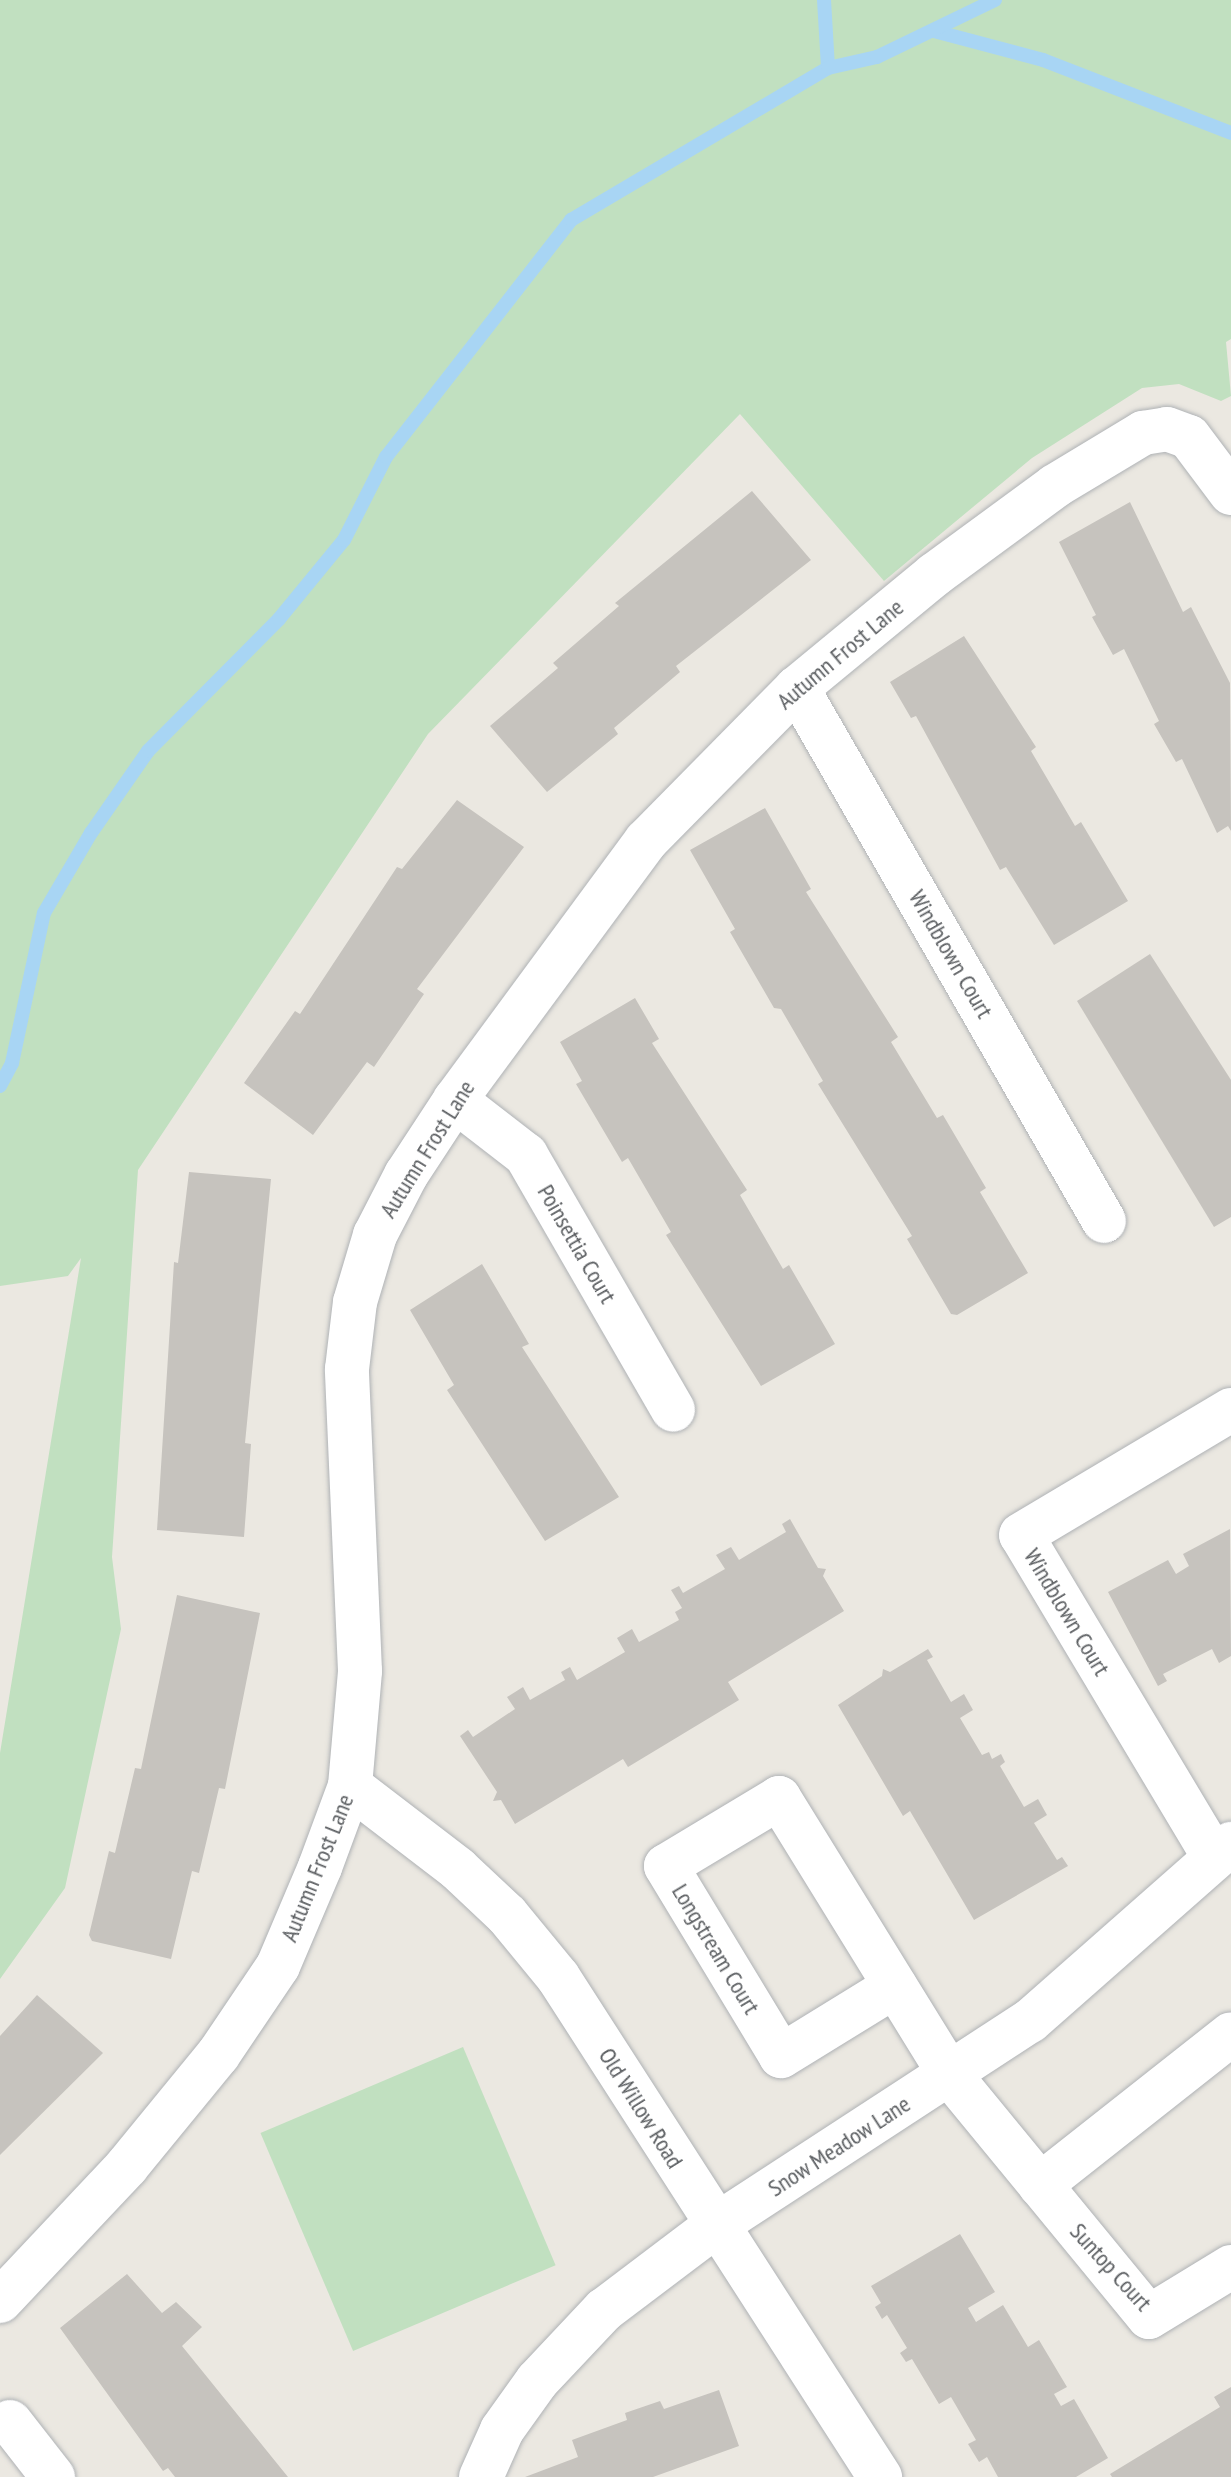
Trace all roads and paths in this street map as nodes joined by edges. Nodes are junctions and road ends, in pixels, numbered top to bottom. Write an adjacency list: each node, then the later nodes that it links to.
1 (1231, 493): 2 (street, Autumn Frost Lane)
2 (797, 688): 3 (street, Autumn Frost Lane); 4 (street, Windblown Court)
3 (455, 1100): 5 (street, Poinsettia Court); 7 (street, Autumn Frost Lane)
4 (1104, 1221)
5 (673, 1410)
6 (1231, 1410): 8 (street, Windblown Court)
7 (350, 1786): 13 (street, Old Willow Road); 15 (street, Autumn Frost Lane)
8 (1222, 1851): 11 (street, Snow Meadow Lane)
9 (895, 1986): 9 (street, Longstream Court); 11 (street, Longstream Court)
10 (1231, 2034): 12 (street)
11 (950, 2075): 12 (street, Suntop Court); 13 (street, Snow Meadow Lane)
12 (1040, 2185): 14 (street, Suntop Court)
13 (715, 2226): 18 (street, Snow Meadow Lane); 19 (street, Old Willow Road)
14 (1231, 2267)
15 (0, 2301)
16 (10, 2422): 17 (street)
17 (53, 2477)
18 (481, 2477)
19 (880, 2477)

